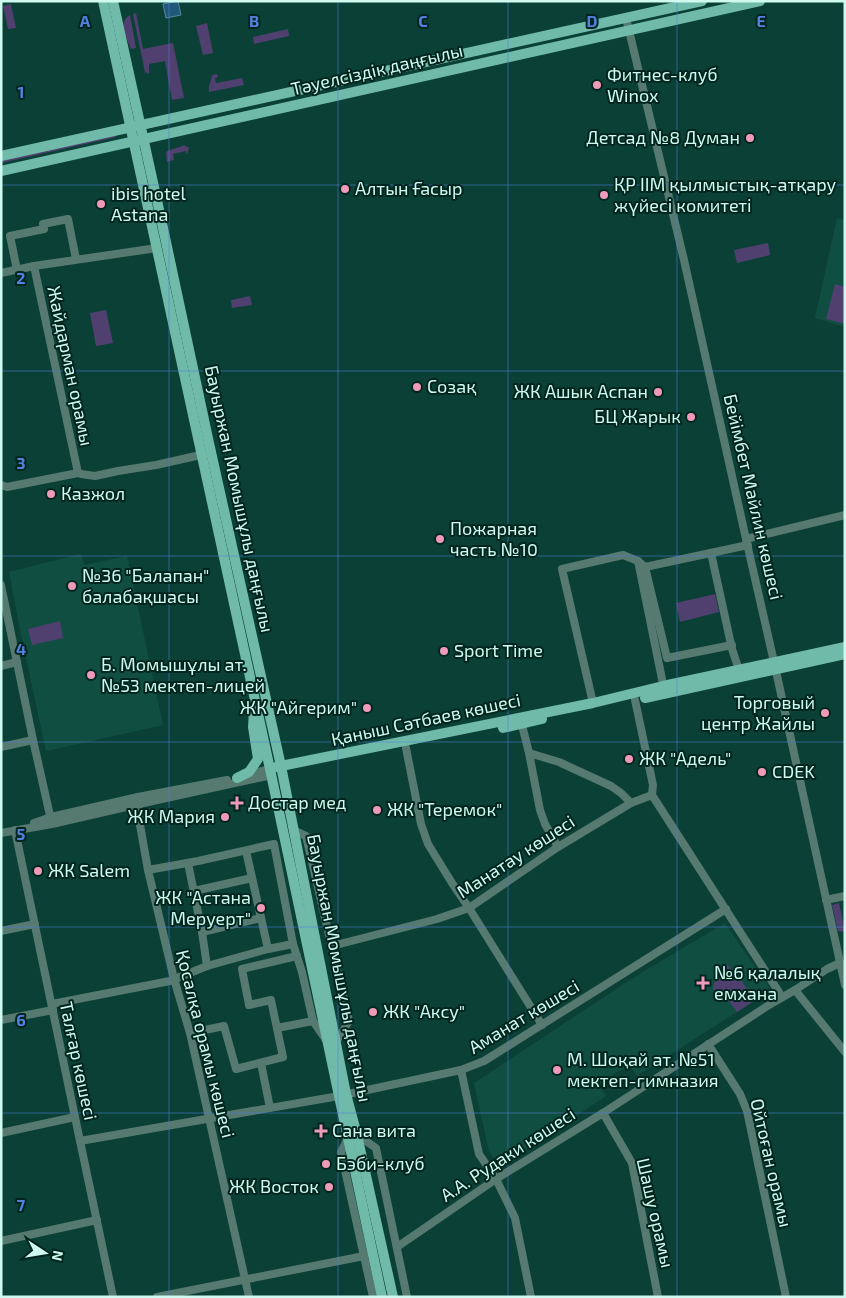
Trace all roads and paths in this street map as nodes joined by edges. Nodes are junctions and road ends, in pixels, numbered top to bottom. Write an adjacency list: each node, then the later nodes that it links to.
1 (103, 1): 9 (main road, Бауыржан Момышұлы даңғылы)
2 (112, 1): 9 (main road, Бауыржан Момышұлы даңғылы)
3 (702, 1): 5 (main road, Тәуелсіздік даңғылы)
4 (760, 1): 6 (main road, Тәуелсіздік даңғылы)
5 (626, 18): 6 (street, Бейімбет Майлин көшесі); 7 (main road, Тәуелсіздік даңғылы)
6 (628, 30): 8 (main road, Тәуелсіздік даңғылы); 22 (street, Бейімбет Майлин көшесі)
7 (457, 55): 8 (main road); 9 (main road, Тәуелсіздік даңғылы)
8 (459, 68): 10 (main road, Тәуелсіздік даңғылы)
9 (136, 126): 10 (main road, Бауыржан Момышұлы даңғылы); 11 (main road, Тәуелсіздік даңғылы)
10 (139, 140): 12 (main road, Тәуелсіздік даңғылы); 13 (main road, Бауыржан Момышұлы даңғылы); 18 (main road, Бауыржан Момышұлы даңғылы)
11 (1, 156)
12 (1, 171)
13 (157, 248): 14 (street); 18 (main road, Бауыржан Момышұлы даңғылы)
14 (76, 260): 15 (street); 16 (street)
15 (34, 266): 16 (street); 19 (street, Жайдарман орамы)
16 (17, 270): 17 (street)
17 (1, 273)
18 (207, 454): 19 (street); 35 (main road, Бауыржан Момышұлы даңғылы); 43 (main road, Бауыржан Момышұлы даңғылы)
19 (78, 472): 20 (street)
20 (1, 485)
21 (845, 515): 22 (street)
22 (747, 542): 23 (street); 31 (street, Бейімбет Майлин көшесі)
23 (711, 553): 25 (street); 27 (street)
24 (638, 561): 25 (street); 34 (street); 37 (street)
25 (645, 567): 27 (street)
26 (1, 585): 30 (street)
27 (732, 645): 33 (street)
28 (845, 646): 31 (main road, Қаныш Сәтбаев көшесі)
29 (845, 654): 31 (main road, Қаныш Сәтбаев көшесі)
30 (17, 662): 32 (street); 39 (street)
31 (775, 665): 33 (main road, Қаныш Сәтбаев көшесі); 34 (main road, Қаныш Сәтбаев көшесі); 62 (street, Бейімбет Майлин көшесі)
32 (1, 666)
33 (739, 670): 34 (main road, Қаныш Сәтбаев көшесі)
34 (664, 690): 36 (main road, Қаныш Сәтбаев көшесі); 37 (main road, Қаныш Сәтбаев көшесі)
35 (255, 697): 44 (main road, Бауыржан Момышұлы даңғылы); 45 (main road)
36 (635, 700): 38 (main road, Қаныш Сәтбаев көшесі); 46 (street)
37 (593, 703): 38 (main road, Қаныш Сәтбаев көшесі)
38 (521, 720): 41 (main road, Қаныш Сәтбаев көшесі); 42 (street); 43 (main road, Қаныш Сәтбаев көшесі)
39 (33, 740): 40 (street); 49 (street)
40 (1, 747)
41 (406, 748): 43 (main road, Қаныш Сәтбаев көшесі); 63 (street)
42 (529, 753): 48 (street); 53 (street)
43 (282, 770): 44 (main road, Қаныш Сәтбаев көшесі); 51 (main road, Бауыржан Момышұлы даңғылы)
44 (271, 772): 45 (street, Қаныш Сәтбаев көшесі); 47 (street, Қаныш Сәтбаев көшесі); 58 (main road, Бауыржан Момышұлы даңғылы)
45 (237, 778): 47 (street, Қаныш Сәтбаев көшесі)
46 (652, 795): 48 (street, Манатау көшесі); 64 (street)
47 (138, 800): 49 (street, Қаныш Сәтбаев көшесі); 56 (street, Қосалқа орамы көшесі)
48 (631, 803): 53 (street, Манатау көшесі)
49 (51, 820): 50 (street, Қаныш Сәтбаев көшесі)
50 (15, 830): 52 (street, Қаныш Сәтбаев көшесі); 66 (street, Талғар көшесі)
51 (294, 831): 70 (street); 85 (main road, Бауыржан Момышұлы даңғылы)
52 (1, 833)
53 (558, 846): 63 (street, Манатау көшесі)
54 (246, 851): 55 (street); 57 (street); 59 (street)
55 (188, 863): 56 (street); 60 (street)
56 (148, 870): 75 (street, Қосалқа орамы көшесі)
57 (252, 878): 60 (street); 65 (street)
58 (295, 885): 59 (street); 85 (main road, Бауыржан Момышұлы даңғылы)
59 (282, 888): 69 (street)
60 (194, 891): 68 (street)
61 (845, 896): 62 (street)
62 (826, 900): 73 (street, Бейімбет Майлин көшесі)
63 (470, 908): 70 (street, Манатау көшесі); 82 (street)
64 (726, 909): 78 (street); 82 (street, Аманат көшесі)
65 (261, 918): 68 (street); 71 (street)
66 (35, 924): 67 (street); 79 (street, Талғар көшесі)
67 (1, 931)
68 (202, 932): 74 (street)
69 (293, 944): 71 (street); 72 (street)
70 (332, 946): 85 (street)
71 (268, 949): 74 (street)
72 (297, 956): 81 (street); 83 (street)
73 (840, 963): 76 (street, Бейімбет Майлин көшесі); 77 (street, А.А. Рудаки көшесі)
74 (207, 966): 75 (street)
75 (174, 980): 79 (street); 84 (street, Қосалқа орамы көшесі)
76 (845, 985)
77 (795, 990): 78 (street, А.А. Рудаки көшесі); 87 (street)
78 (782, 996): 86 (street, А.А. Рудаки көшесі)
79 (52, 1007): 80 (street); 93 (street, Талғар көшесі)
80 (1, 1020)
81 (313, 1021): 83 (street); 85 (street)
82 (542, 1024): 89 (street, Аманат көшесі)
83 (277, 1028): 88 (street)
84 (190, 1033): 88 (street); 94 (street, Қосалқа орамы көшесі)
85 (332, 1042): 90 (main road, Бауыржан Момышұлы даңғылы)
86 (708, 1044): 92 (street, А.А. Рудаки көшесі); 113 (street, Ойтоған орамы)
87 (845, 1052)
88 (261, 1063): 91 (street)
89 (461, 1070): 90 (street, Аманат көшесі); 98 (street)
90 (343, 1095): 91 (street, Аманат көшесі); 96 (main road, Бауыржан Момышұлы даңғылы)
91 (270, 1108): 94 (street, Аманат көшесі)
92 (603, 1113): 98 (street, А.А. Рудаки көшесі); 112 (street, Шашу орамы)
93 (75, 1117): 95 (street); 97 (street, Талғар көшесі)
94 (209, 1118): 97 (street, Аманат көшесі); 103 (street, Қосалқа орамы көшесі)
95 (1, 1133)
96 (352, 1137): 101 (street); 102 (street); 108 (main road, Бауыржан Момышұлы даңғылы); 109 (main road, Бауыржан Момышұлы даңғылы)
97 (80, 1140): 99 (street, Талғар көшесі)
98 (496, 1179): 101 (street, А.А. Рудаки көшесі); 111 (street)
99 (97, 1220): 100 (street); 104 (street, Талғар көшесі)
100 (1, 1241)
101 (397, 1247): 110 (street)
102 (364, 1256): 103 (street); 107 (street)
103 (245, 1280): 105 (street); 106 (street, Қосалқа орамы көшесі)
104 (113, 1297)
105 (157, 1297)
106 (249, 1297)
107 (373, 1297)
108 (382, 1297)
109 (393, 1297)
110 (407, 1297)
111 (531, 1297)
112 (658, 1297)
113 (786, 1297)

